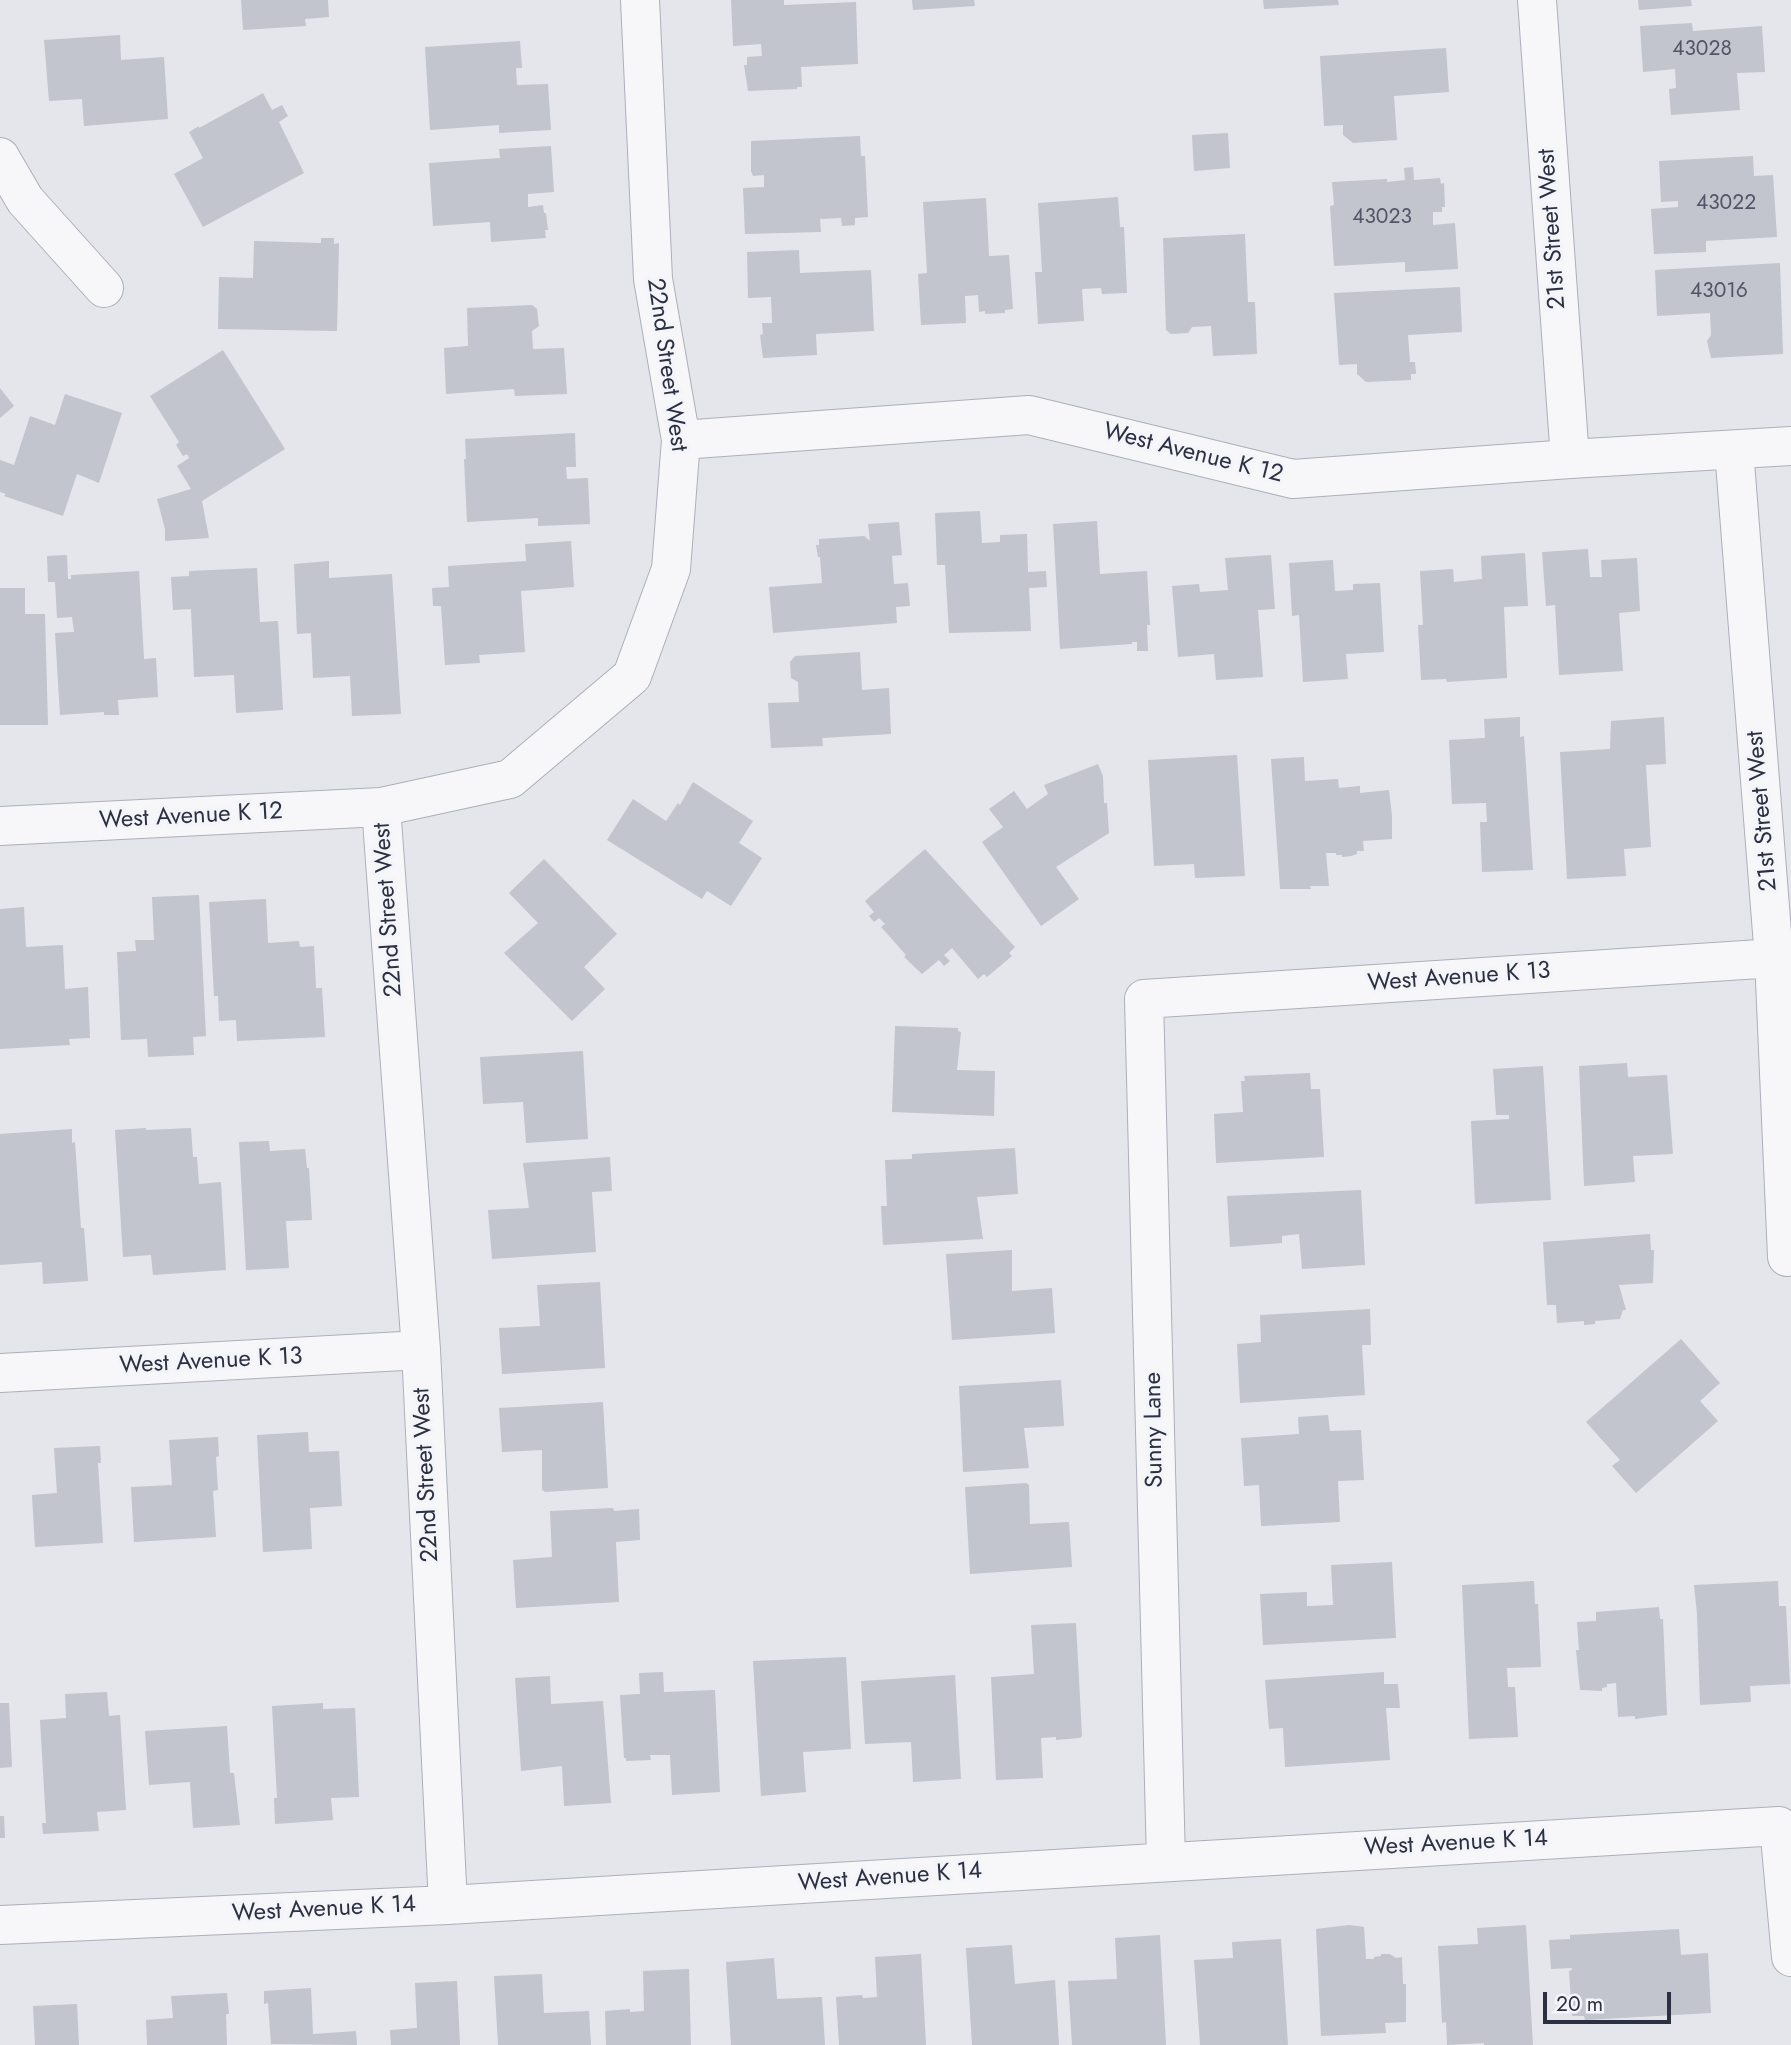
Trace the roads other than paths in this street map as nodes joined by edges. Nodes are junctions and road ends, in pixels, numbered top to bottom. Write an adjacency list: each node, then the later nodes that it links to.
1 (640, 0): 5 (street, 22nd Street West)
2 (1536, 0): 8 (street, 21st Street West)
3 (0, 157): 4 (street)
4 (104, 288)
5 (681, 440): 8 (street, West Avenue K 12); 9 (street, 22nd Street West)
6 (1791, 446): 7 (street, West Avenue K 12)
7 (1734, 450): 8 (street, West Avenue K 12); 11 (street, 21st Street West)
8 (1570, 459)
9 (381, 807): 10 (street, West Avenue K 12); 14 (street, 22nd Street West)
10 (0, 826)
11 (1783, 957): 12 (street, West Avenue K 13); 13 (street, 21st Street West)
12 (1144, 999): 16 (street, Sunny Lane)
13 (1787, 1257)
14 (421, 1350): 15 (street, West Avenue K 13); 17 (street, 22nd Street West)
15 (0, 1373)
16 (1166, 1861): 17 (street, West Avenue K 14); 19 (street, West Avenue K 14)
17 (448, 1905): 18 (street, West Avenue K 14)
18 (0, 1925)
19 (1791, 1957)

